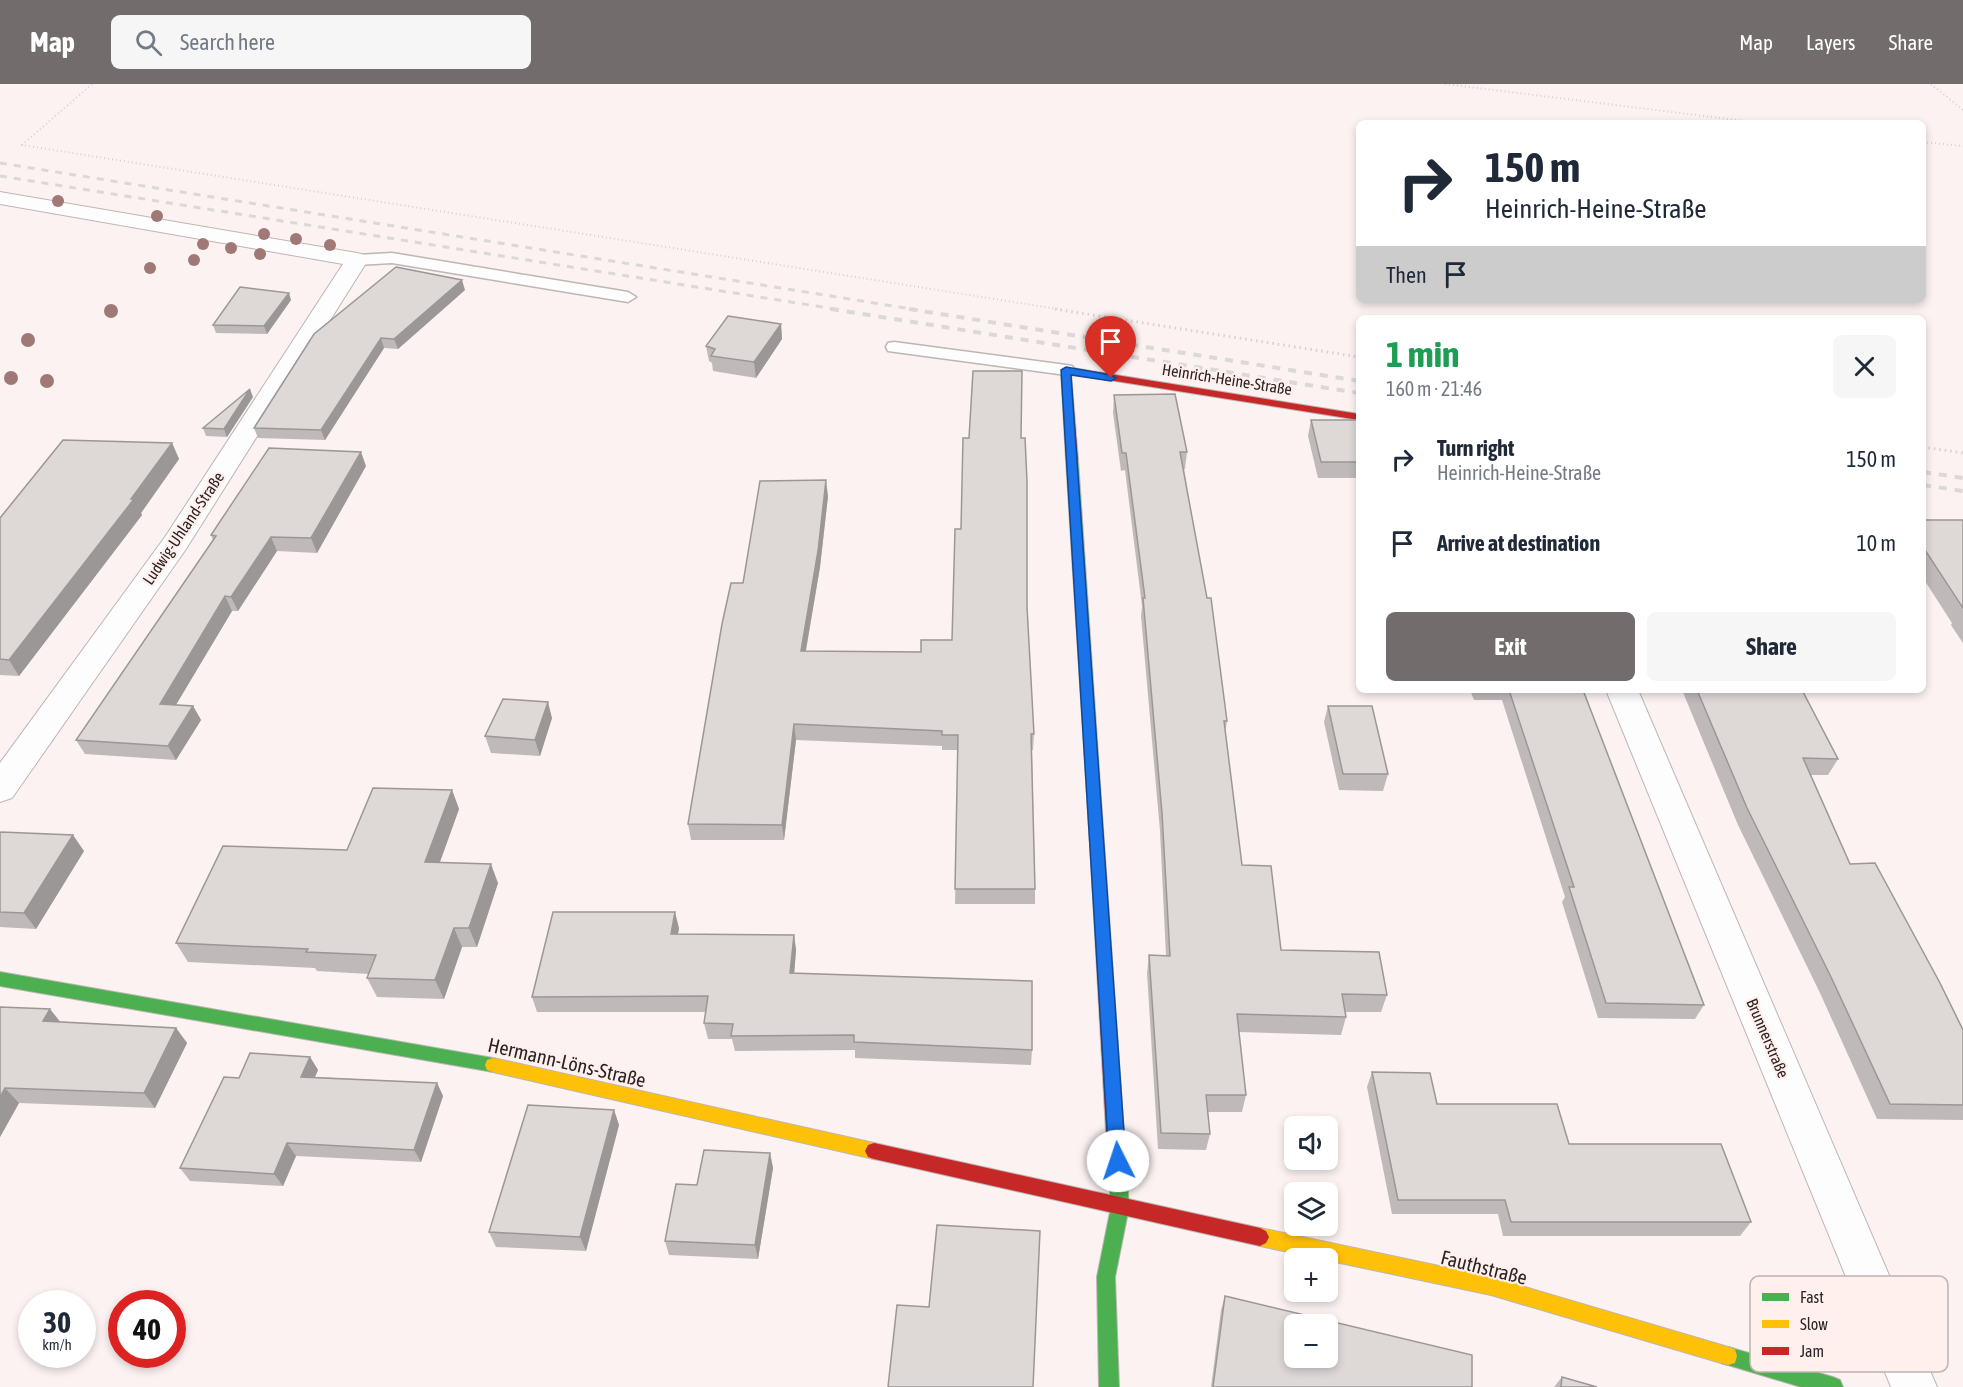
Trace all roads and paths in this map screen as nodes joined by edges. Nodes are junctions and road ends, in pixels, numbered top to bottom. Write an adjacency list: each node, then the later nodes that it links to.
1 (93, 84): 12 (path)
2 (1445, 84): 5 (path)
3 (1931, 84): 4 (path)
4 (1963, 110)
5 (1737, 120)
6 (1926, 141): 7 (path)
7 (1963, 146)
8 (0, 198): 9 (street)
9 (357, 260): 10 (lane); 18 (street, Ludwig-Uhland-Straße)
10 (628, 297)
11 (894, 347): 13 (lane)
12 (1356, 357)
13 (1066, 370): 14 (street, Heinrich-Heine-Straße); 20 (street)
14 (1356, 417)
15 (1926, 447): 16 (path)
16 (1963, 453)
17 (1623, 693): 21 (street, Brunnerstraße)
18 (0, 789)
19 (0, 979): 20 (street, Hermann-Löns-Straße)
20 (1120, 1207): 22 (street, Fauthstraße); 25 (street)
21 (1867, 1276)
22 (1750, 1362)
23 (1782, 1372): 26 (street, Fauthstraße)
24 (1908, 1372): 27 (street, Brunnerstraße)
25 (1108, 1387)
26 (1833, 1387)
27 (1914, 1387)

